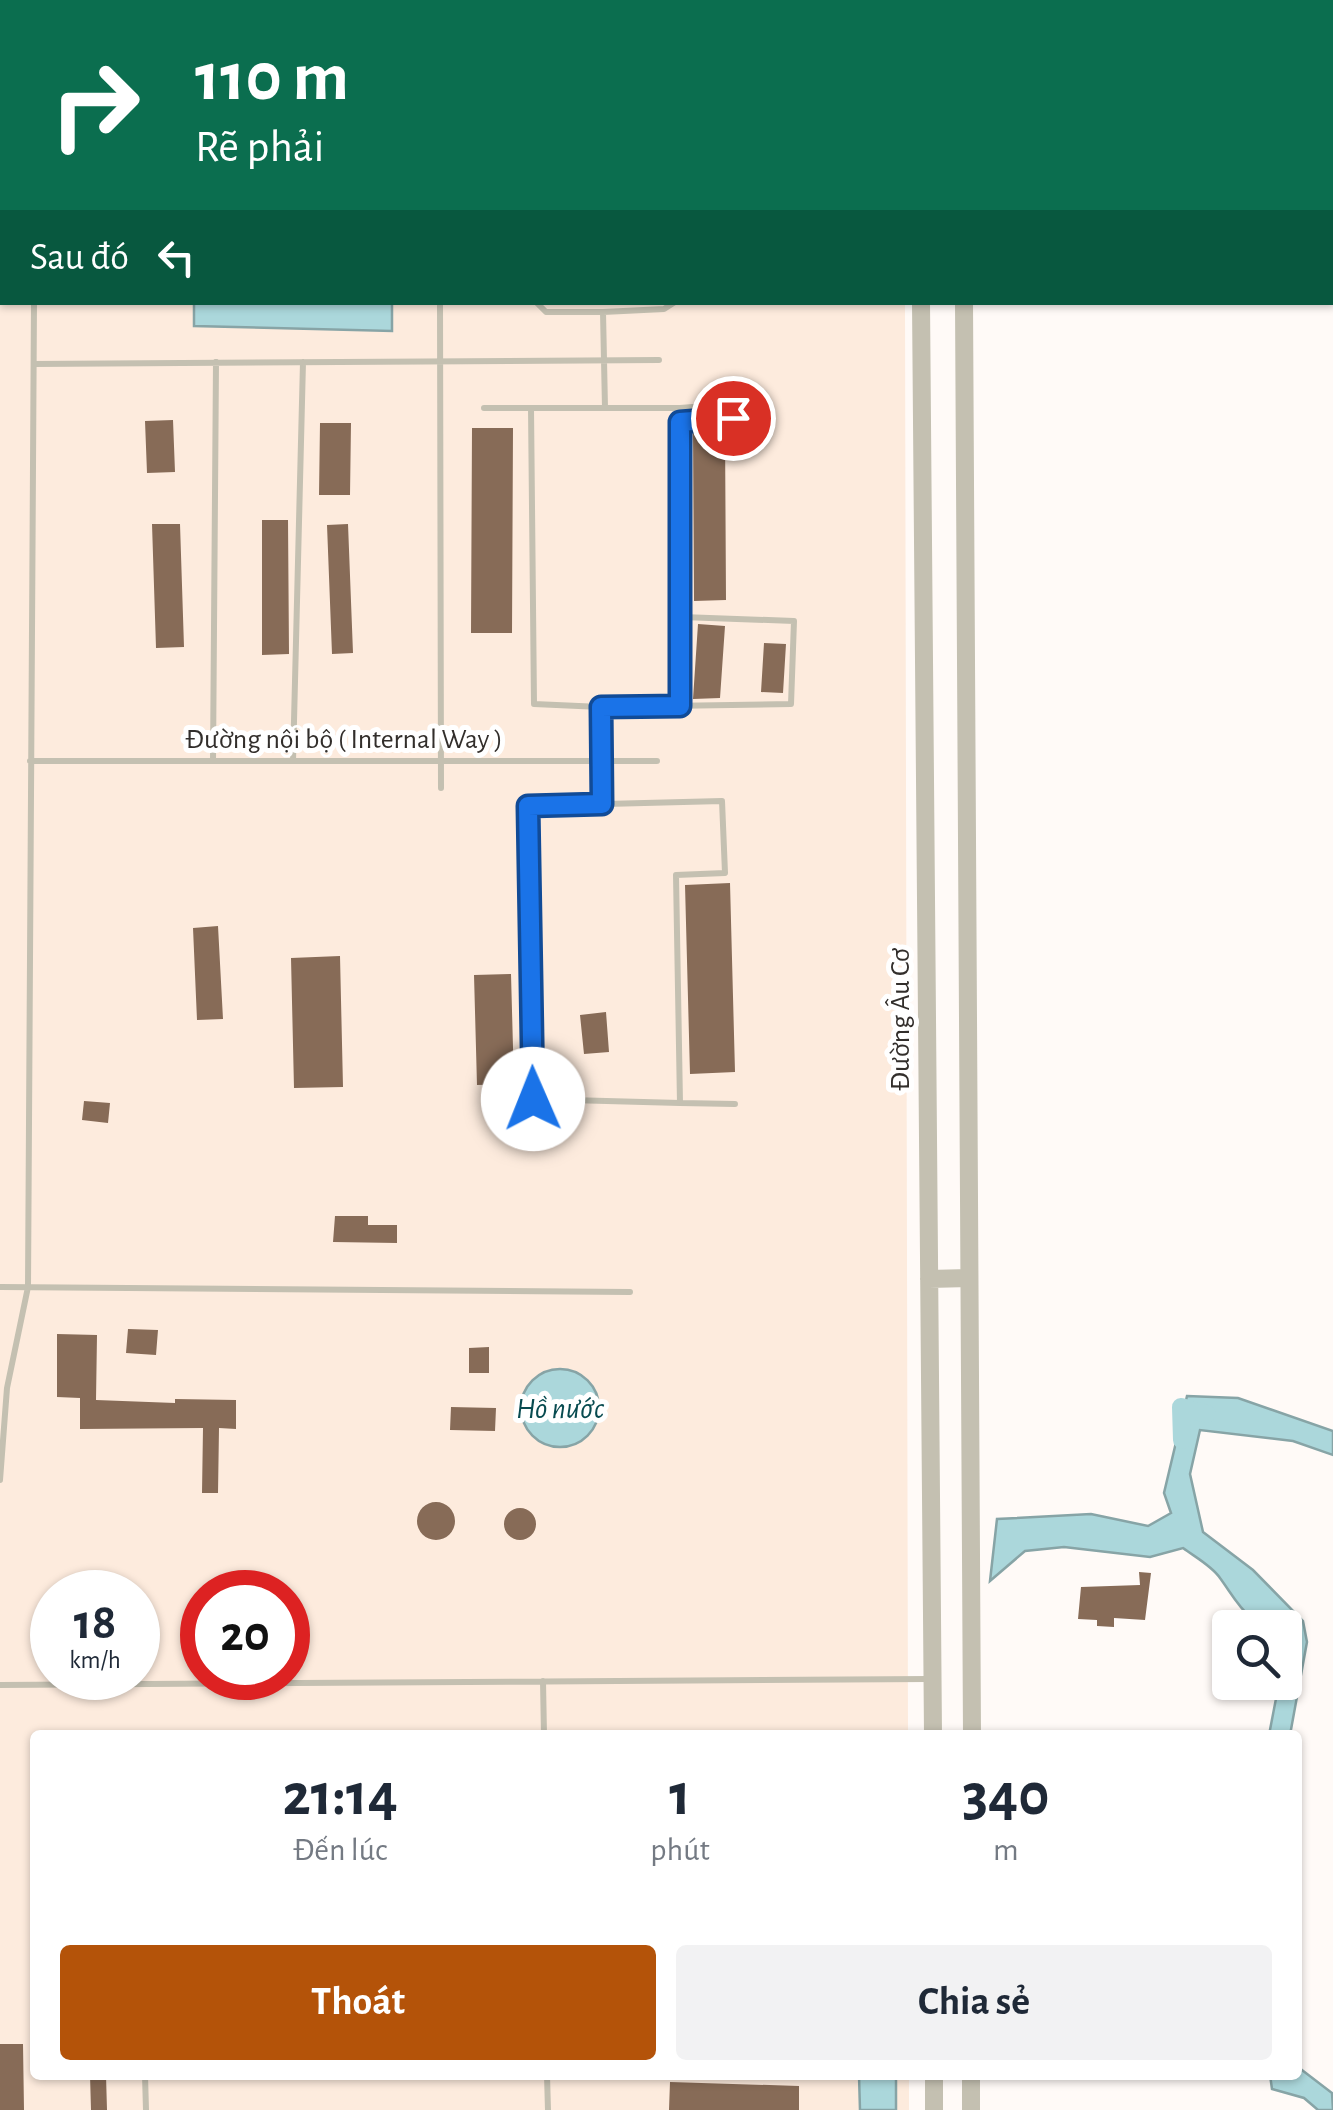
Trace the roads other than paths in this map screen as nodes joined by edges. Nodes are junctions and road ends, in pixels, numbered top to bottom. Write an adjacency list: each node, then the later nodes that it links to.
1 (34, 305): 13 (lane)
2 (440, 305): 10 (lane)
3 (539, 305): 7 (lane)
4 (670, 305): 7 (lane)
5 (922, 305): 33 (street, Đường Âu Cơ)
6 (964, 305): 32 (street)
7 (603, 312): 8 (lane)
8 (603, 360): 9 (lane); 10 (lane); 16 (lane)
9 (660, 360)
10 (440, 361): 12 (lane); 25 (lane)
11 (216, 362): 12 (lane); 13 (lane); 23 (lane)
12 (303, 362): 24 (lane)
13 (34, 364): 22 (lane)
14 (484, 408): 15 (lane)
15 (531, 408): 16 (lane); 21 (lane)
16 (605, 408): 17 (lane)
17 (680, 408): 18 (lane); 18 (lane)
18 (680, 422): 19 (lane)
19 (682, 617): 20 (lane); 20 (lane)
20 (680, 706): 21 (lane)
21 (601, 707): 26 (lane)
22 (30, 761): 23 (lane, Đường nội bộ ( Internal Way )); 35 (lane)
23 (213, 761): 24 (lane, Đường nội bộ ( Internal Way ))
24 (293, 761): 25 (lane, Đường nội bộ ( Internal Way ))
25 (441, 761): 26 (lane, Đường nội bộ ( Internal Way )); 28 (lane)
26 (601, 761): 27 (lane, Đường nội bộ ( Internal Way )); 29 (lane)
27 (657, 761)
28 (441, 788)
29 (602, 804): 30 (lane); 30 (lane)
30 (680, 1103): 31 (lane)
31 (735, 1104)
32 (969, 1278): 33 (street); 43 (street)
33 (929, 1279): 38 (street, Đường Âu Cơ)
34 (0, 1287): 35 (lane)
35 (28, 1287): 36 (lane); 37 (lane)
36 (630, 1292)
37 (0, 1480)
38 (932, 1679): 39 (lane); 42 (street, Đường Âu Cơ)
39 (543, 1681): 40 (lane); 41 (lane)
40 (0, 1685)
41 (544, 1730)
42 (932, 1730)
43 (972, 1730)
44 (145, 2080): 48 (lane)
45 (548, 2080): 49 (lane)
46 (934, 2080): 50 (street)
47 (971, 2080): 51 (street)
48 (146, 2110)
49 (548, 2110)
50 (934, 2110)
51 (970, 2110)

